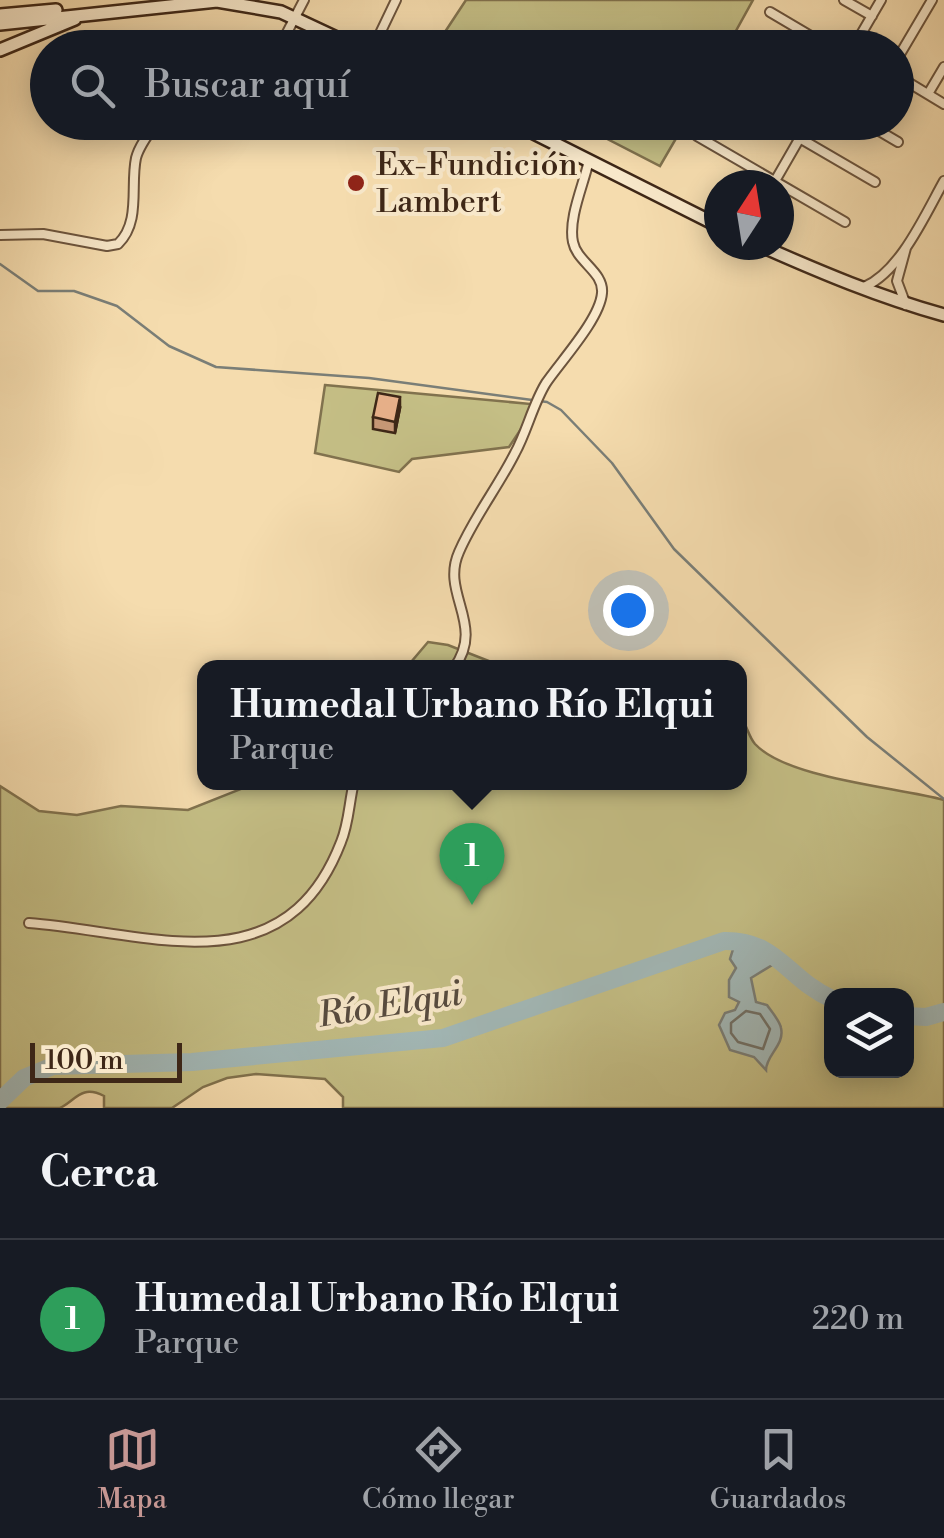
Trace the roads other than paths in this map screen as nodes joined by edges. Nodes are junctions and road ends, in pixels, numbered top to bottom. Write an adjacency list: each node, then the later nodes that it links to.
1 (215, 0): 8 (main road); 12 (main road)
2 (304, 0): 12 (street)
3 (396, 0): 17 (street)
4 (844, 0): 11 (street)
5 (881, 0): 11 (street)
6 (932, 0): 20 (street)
7 (37, 10): 8 (main road); 10 (main road); 13 (main road)
8 (98, 11): 14 (main road)
9 (770, 12): 18 (street)
10 (0, 15)
11 (872, 16): 19 (street)
12 (295, 17): 15 (street); 16 (main road)
13 (0, 24)
14 (50, 30)
15 (288, 30)
16 (321, 30)
17 (382, 30)
18 (800, 30)
19 (864, 30)
20 (914, 30)
21 (30, 38): 22 (main road)
22 (0, 50)
23 (944, 67): 25 (street)
24 (914, 86): 25 (street)
25 (928, 94): 26 (street)
26 (944, 104)
27 (146, 140): 42 (street)
28 (548, 140): 34 (main road)
29 (705, 140): 35 (street)
30 (799, 140): 36 (street)
31 (802, 140): 38 (street)
32 (895, 140): 33 (street)
33 (898, 142)
34 (589, 160): 40 (main road); 48 (street)
35 (756, 170)
36 (782, 170)
37 (944, 181): 43 (street)
38 (875, 182)
39 (794, 192): 41 (street)
40 (704, 218)
41 (845, 222)
42 (0, 235)
43 (906, 248): 45 (street); 46 (street)
44 (794, 260): 45 (main road)
45 (859, 288): 46 (main road)
46 (906, 304): 47 (main road)
47 (944, 315)
48 (459, 660)
49 (352, 790): 50 (street)
50 (29, 923)

